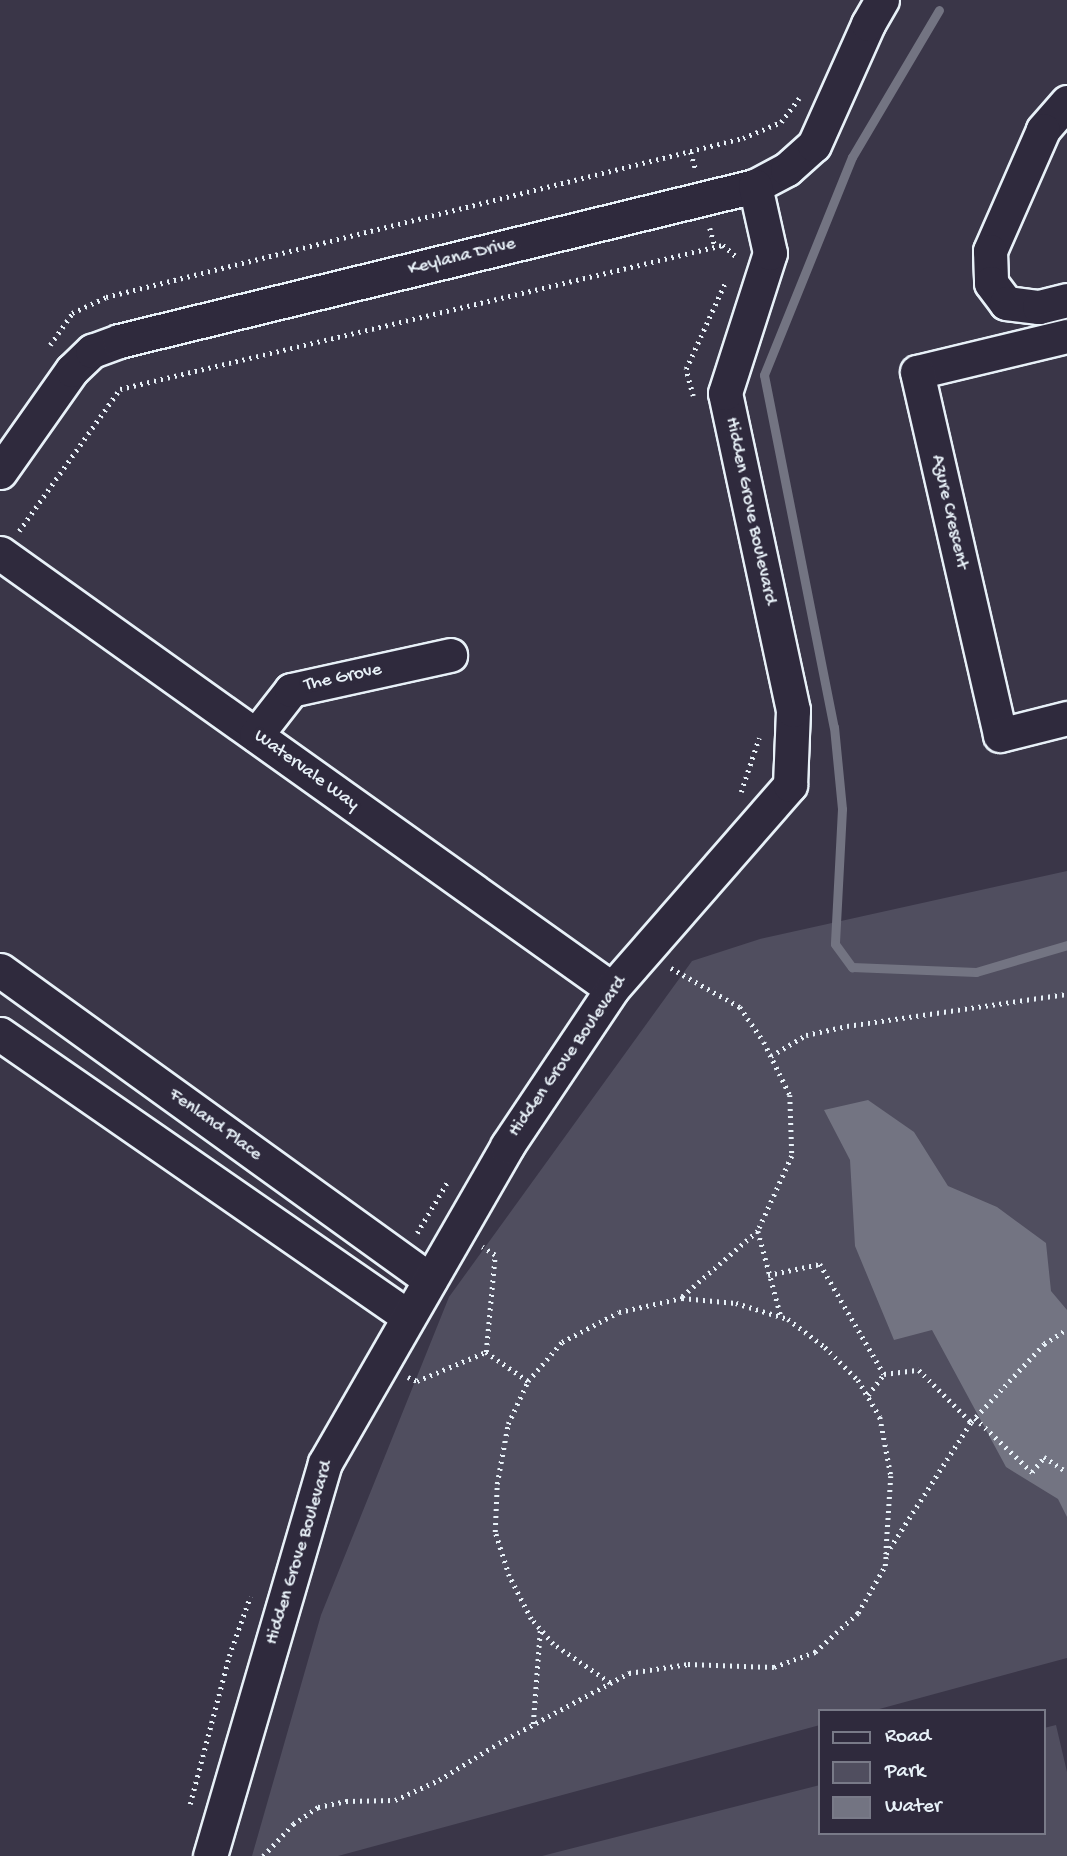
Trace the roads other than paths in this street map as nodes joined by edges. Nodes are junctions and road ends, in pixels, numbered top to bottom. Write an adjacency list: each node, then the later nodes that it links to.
1 (882, 0): 3 (street, Keylana Drive)
2 (1067, 102): 4 (street)
3 (755, 186): 6 (street, Keylana Drive); 12 (street, Hidden Grove Boulevard)
4 (1067, 300)
5 (1067, 336): 9 (street, Azure Crescent)
6 (2, 464)
7 (1, 554): 10 (street, Watervale Way)
8 (450, 655): 10 (street, The Grove)
9 (1067, 718)
10 (256, 735): 12 (street, Watervale Way)
11 (0, 970): 14 (street, Fenland Place)
12 (612, 989): 14 (street, Hidden Grove Boulevard)
13 (0, 1034): 15 (street)
14 (430, 1280): 15 (street, Hidden Grove Boulevard)
15 (408, 1316): 16 (street, Hidden Grove Boulevard)
16 (210, 1856)

